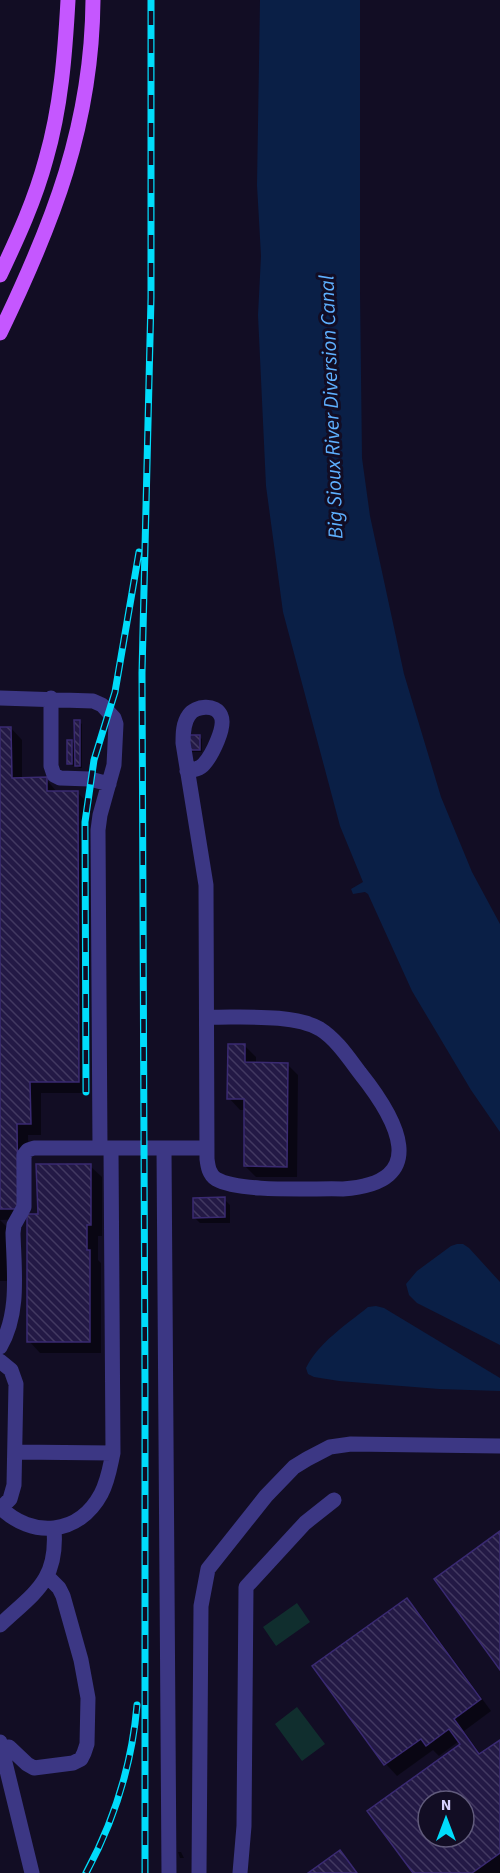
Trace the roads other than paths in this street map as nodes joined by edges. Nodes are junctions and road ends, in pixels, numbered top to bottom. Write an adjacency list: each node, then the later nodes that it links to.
1 (68, 0): 3 (main road)
2 (93, 0): 4 (main road)
3 (0, 275)
4 (0, 333)
5 (0, 698): 6 (lane)
6 (51, 698): 8 (lane); 8 (lane)
7 (187, 771): 9 (lane)
8 (109, 784): 10 (lane)
9 (207, 1017): 12 (lane); 12 (lane)
10 (105, 1148): 11 (lane); 13 (lane); 17 (lane)
11 (164, 1148): 12 (lane); 25 (lane)
12 (207, 1148)
13 (0, 1347)
14 (0, 1360): 16 (lane)
15 (500, 1446): 26 (lane)
16 (15, 1452): 17 (lane); 19 (lane)
17 (112, 1453): 20 (lane)
18 (334, 1500): 27 (lane)
19 (1, 1508): 20 (lane)
20 (54, 1529): 21 (lane)
21 (47, 1576): 22 (lane); 23 (lane)
22 (0, 1625)
23 (1, 1745): 24 (lane)
24 (32, 1873)
25 (169, 1873)
26 (199, 1873)
27 (240, 1873)

